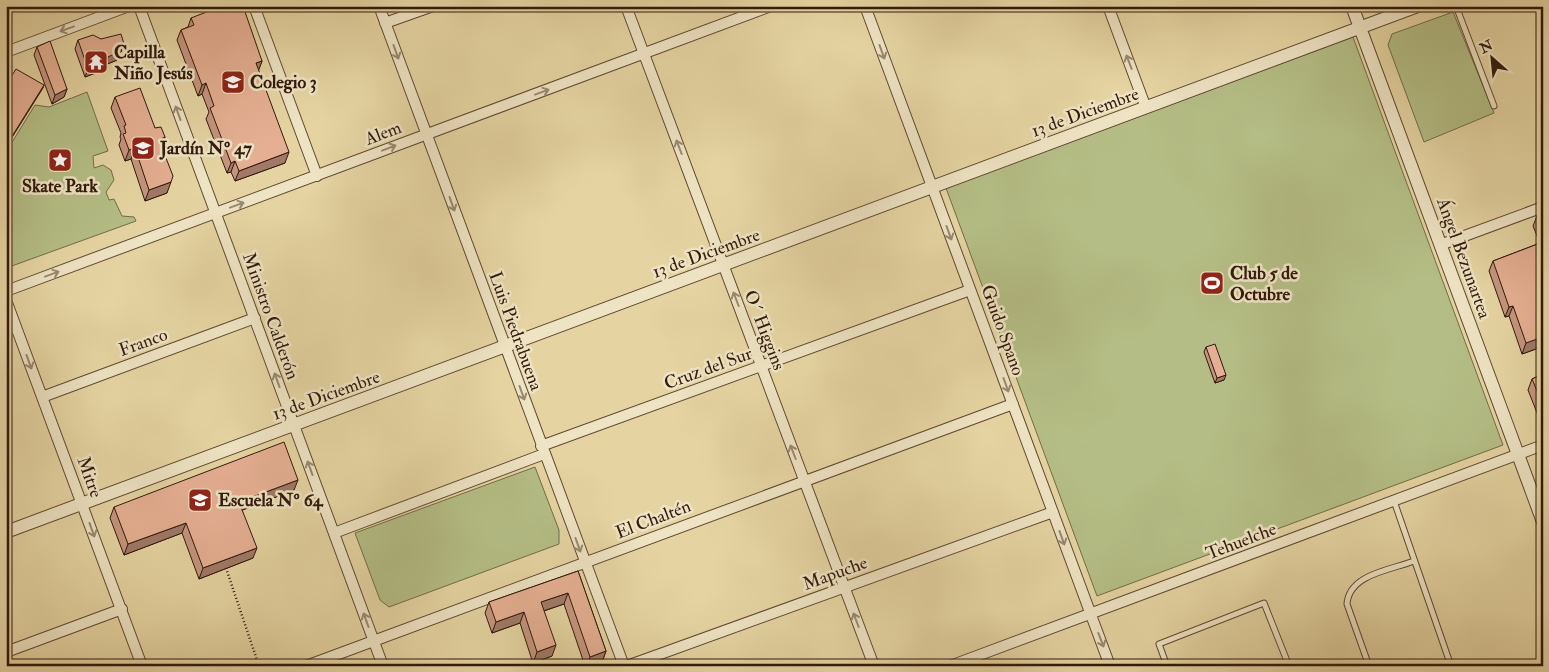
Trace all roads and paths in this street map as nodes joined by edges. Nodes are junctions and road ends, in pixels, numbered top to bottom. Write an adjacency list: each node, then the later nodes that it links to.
1 (129, 6): 15 (street, one-way to 15)
2 (139, 6): 23 (street, Ministro Calderón, one-way to 2)
3 (254, 6): 20 (street)
4 (379, 6): 13 (street, Luis Piedrabuena)
5 (433, 6): 13 (street)
6 (626, 6): 16 (street, O´ Higgins)
7 (771, 6): 16 (street, Alem)
8 (865, 6): 21 (street, Guido Spano, one-way to 21)
9 (1108, 6): 18 (street, one-way to 9)
10 (1352, 6): 14 (street, Ángel Bezunartea)
11 (1418, 6): 14 (street, 13 de Diciembre)
12 (1456, 6): 17 (lane)
13 (385, 24): 19 (street, Luis Piedrabuena, one-way to 19)
14 (1360, 28): 18 (street, 13 de Diciembre); 24 (street, Ángel Bezunartea)
15 (6, 52)
16 (644, 54): 19 (street, Alem, one-way to 16); 25 (street, O´ Higgins, one-way to 16)
17 (1494, 106)
18 (1146, 108): 21 (street, 13 de Diciembre)
19 (426, 135): 20 (street, Alem, one-way to 19); 30 (street, Luis Piedrabuena, one-way to 30)
20 (317, 176): 23 (street, Alem, one-way to 20)
21 (932, 187): 25 (street, 13 de Diciembre); 26 (street, Guido Spano, one-way to 26)
22 (1543, 207): 24 (street)
23 (215, 213): 27 (street, Alem, one-way to 23); 29 (street, Ministro Calderón)
24 (1440, 245): 37 (street, Ángel Bezunartea)
25 (723, 265): 30 (street, 13 de Diciembre); 31 (street, O´ Higgins, one-way to 25)
26 (970, 290): 31 (street, Cruz del Sur); 33 (street, Guido Spano, one-way to 33)
27 (6, 291)
28 (6, 300): 32 (street, Mitre, one-way to 32)
29 (254, 318): 32 (street, Franco); 34 (street, Ministro Calderón, one-way to 29)
30 (505, 347): 34 (street, 13 de Diciembre); 36 (street, Luis Piedrabuena, one-way to 36)
31 (761, 366): 36 (street, Cruz del Sur); 38 (street, O´ Higgins, one-way to 31)
32 (42, 397): 40 (street, Mitre)
33 (1013, 404): 38 (street, El Chaltén); 41 (street, Guido Spano)
34 (294, 426): 40 (street, 13 de Diciembre); 44 (street, Ministro Calderón, one-way to 34)
35 (1543, 446): 37 (street, Tehuelche)
36 (543, 450): 44 (street, Cruz del Sur); 45 (street, Luis Piedrabuena, one-way to 45)
37 (1518, 455): 39 (street, Tehuelche); 42 (street, Ángel Bezunartea)
38 (804, 480): 45 (street, El Chaltén); 48 (street, O´ Higgins)
39 (1394, 501): 46 (lane); 50 (street, Tehuelche)
40 (83, 504): 43 (street, 13 de Diciembre); 49 (street, Mitre, one-way to 49)
41 (1053, 512): 48 (street, Mapuche); 50 (street, Guido Spano, one-way to 50)
42 (1543, 522)
43 (6, 532)
44 (334, 533): 51 (street, Ministro Calderón, one-way to 44)
45 (584, 562): 51 (street, El Chaltén); 57 (street, Luis Piedrabuena)
46 (1414, 562): 63 (lane); 64 (lane)
47 (226, 568): 54 (path)
48 (844, 587): 57 (street, Mapuche); 58 (street, O´ Higgins, one-way to 48)
49 (122, 609): 52 (street); 53 (street, Mitre)
50 (1091, 614): 59 (street, Tehuelche); 60 (street, Guido Spano, one-way to 60)
51 (374, 640): 55 (street, El Chaltén); 56 (street, Ministro Calderón)
52 (6, 652)
53 (142, 666)
54 (259, 666)
55 (306, 666)
56 (384, 666)
57 (626, 666)
58 (874, 666)
59 (950, 666)
60 (1110, 666)
61 (1168, 666): 62 (lane)
62 (1289, 666)
63 (1369, 666)
64 (1452, 666)

